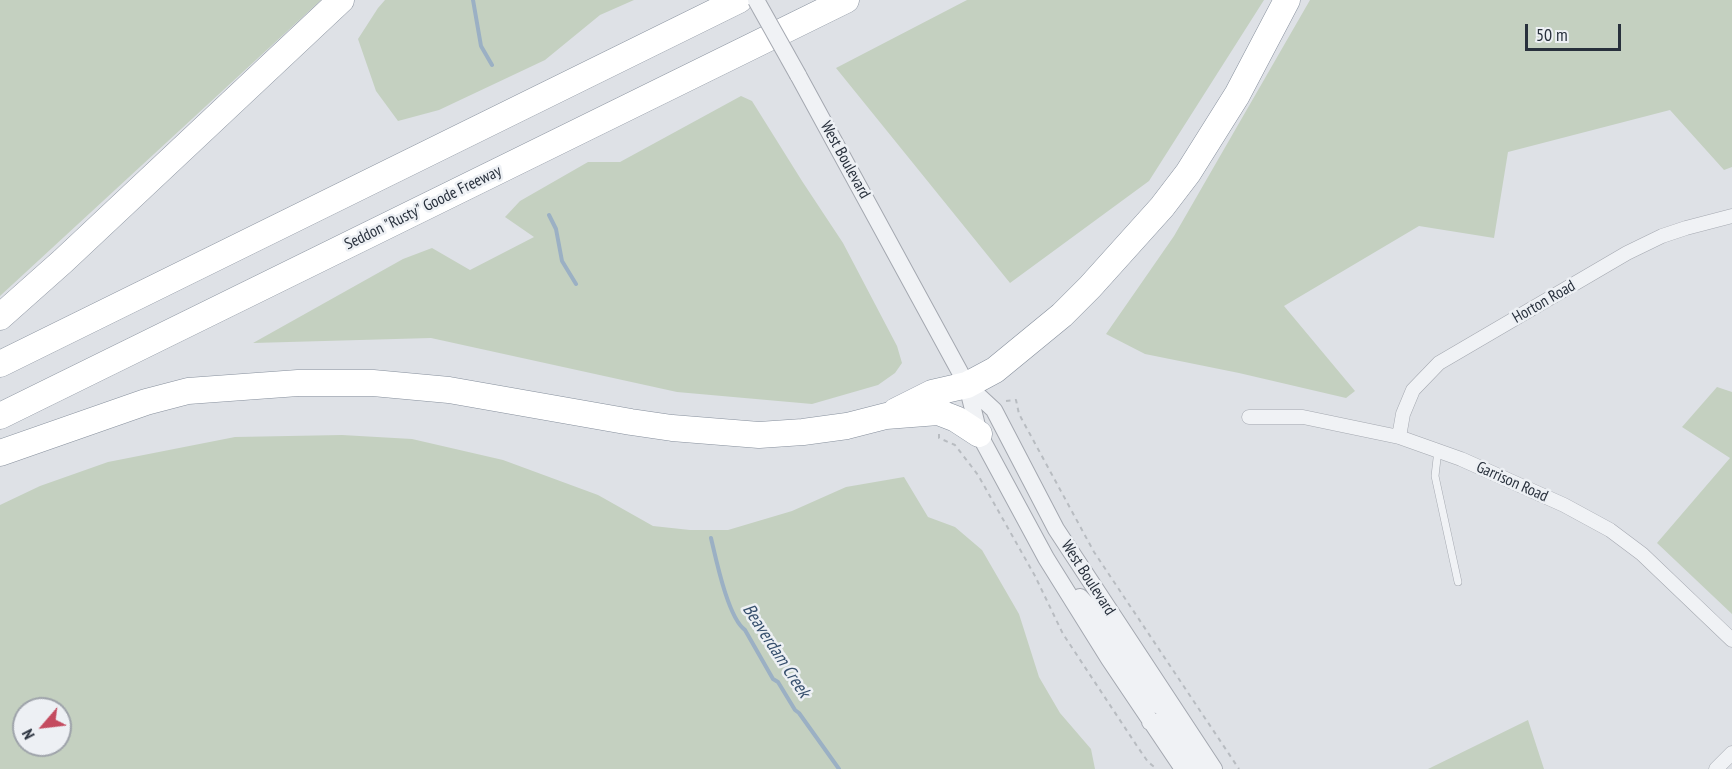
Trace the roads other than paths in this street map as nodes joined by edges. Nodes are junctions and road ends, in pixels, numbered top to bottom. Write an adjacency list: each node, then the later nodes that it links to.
1 (341, 0): 7 (highway)
2 (739, 0): 8 (highway)
3 (756, 0): 9 (street, West Boulevard, bridge)
4 (846, 0): 10 (highway, Seddon "Rusty" Goode Freeway)
5 (1287, 0): 9 (highway)
6 (1732, 216): 14 (street, Horton Road)
7 (0, 317)
8 (0, 364)
9 (967, 384): 11 (highway); 13 (street, West Boulevard); 20 (street, West Boulevard)
10 (0, 416)
11 (886, 416): 13 (highway); 16 (highway)
12 (1248, 417): 14 (street, Garrison Road)
13 (979, 434): 17 (street, West Boulevard)
14 (1399, 437): 15 (street, Garrison Road)
15 (1438, 450): 18 (lane); 19 (street, Garrison Road)
16 (0, 453)
17 (1050, 566): 20 (street); 21 (street, West Boulevard)
18 (1458, 582)
19 (1732, 640)
20 (1173, 709): 25 (street, West Boulevard)
21 (1150, 722): 23 (street, West Boulevard); 24 (street)
22 (1732, 753): 26 (street)
23 (1183, 769)
24 (1200, 769)
25 (1214, 769)
26 (1716, 769)

